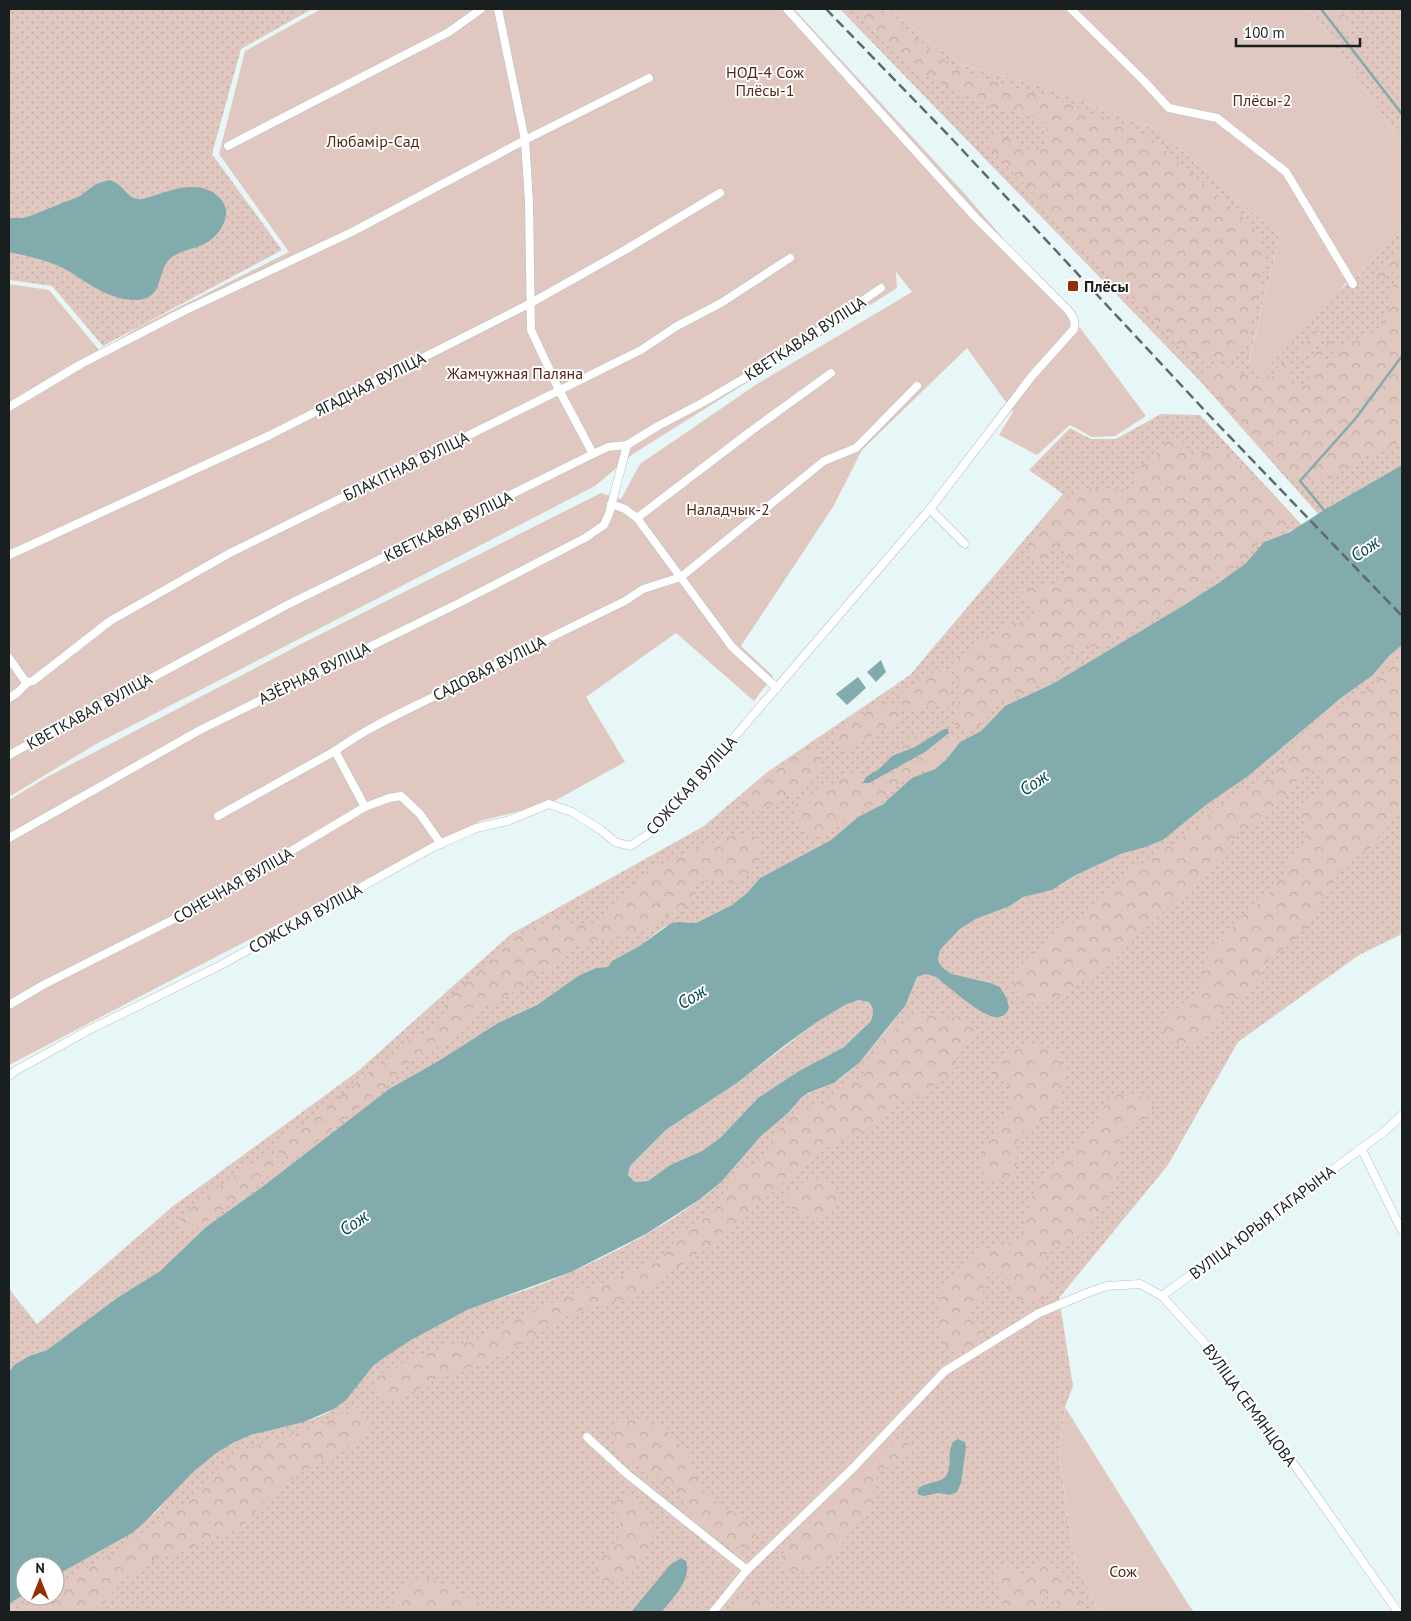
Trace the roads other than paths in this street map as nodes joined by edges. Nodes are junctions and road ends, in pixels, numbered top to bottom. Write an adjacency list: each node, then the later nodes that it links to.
1 (481, 9): 7 (street)
2 (498, 9): 6 (street)
3 (787, 9): 20 (street, СОЖСКАЯ ВУЛІЦА)
4 (1071, 9): 10 (street)
5 (648, 78): 6 (street)
6 (525, 140): 12 (street); 16 (street)
7 (228, 146)
8 (720, 193): 12 (street, ЯГАДНАЯ ВУЛІЦА)
9 (790, 258): 15 (street, БЛАКІТНАЯ ВУЛІЦА)
10 (1353, 284)
11 (881, 288): 17 (street, КВЕТКАВАЯ ВУЛІЦА)
12 (531, 303): 15 (street); 23 (street, ЯГАДНАЯ ВУЛІЦА)
13 (831, 373): 21 (street)
14 (917, 386): 24 (street)
15 (559, 390): 18 (street); 26 (street, БЛАКІТНАЯ ВУЛІЦА)
16 (9, 407)
17 (627, 445): 18 (street, КВЕТКАВАЯ ВУЛІЦА); 19 (street, АЗЁРНАЯ ВУЛІЦА)
18 (593, 454): 30 (street, КВЕТКАВАЯ ВУЛІЦА)
19 (611, 504): 21 (street); 33 (street, АЗЁРНАЯ ВУЛІЦА)
20 (930, 509): 22 (street); 27 (street, СОЖСКАЯ ВУЛІЦА)
21 (637, 518): 24 (street)
22 (965, 544)
23 (9, 555)
24 (681, 577): 27 (street); 29 (street, САДОВАЯ ВУЛІЦА)
25 (9, 658): 26 (street)
26 (28, 682): 28 (street, БЛАКІТНАЯ ВУЛІЦА)
27 (776, 688): 34 (street, СОЖСКАЯ ВУЛІЦА)
28 (9, 698)
29 (335, 751): 31 (street); 32 (street, САДОВАЯ ВУЛІЦА)
30 (9, 755)
31 (365, 807): 34 (street, СОНЕЧНАЯ ВУЛІЦА); 35 (street, СОНЕЧНАЯ ВУЛІЦА)
32 (218, 816)
33 (9, 838)
34 (441, 844): 36 (street, СОЖСКАЯ ВУЛІЦА)
35 (9, 1005)
36 (9, 1076)
37 (1402, 1115): 38 (street, ВУЛІЦА ЮРЫЯ ГАГАРЫНА)
38 (1361, 1148): 39 (street); 40 (street, ВУЛІЦА ЮРЫЯ ГАГАРЫНА)
39 (1402, 1231)
40 (1162, 1296): 42 (street, ВУЛІЦА СЕМЯНЦОВА); 44 (street, ВУЛІЦА СЕМЯНЦОВА)
41 (587, 1437): 42 (street)
42 (747, 1570): 43 (street, ВУЛІЦА СЕМЯНЦОВА)
43 (713, 1612)
44 (1398, 1612)

